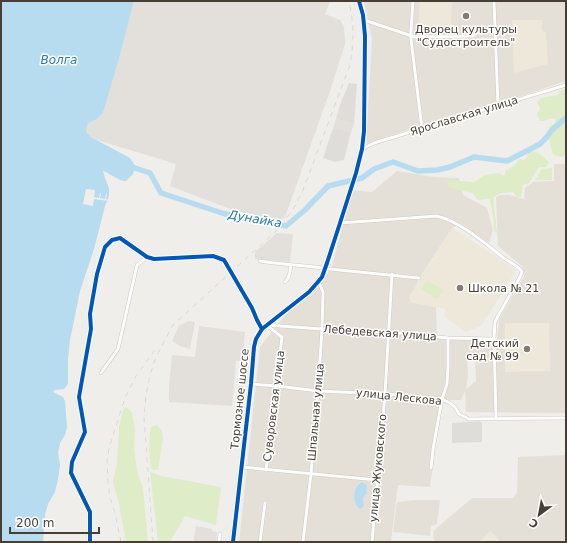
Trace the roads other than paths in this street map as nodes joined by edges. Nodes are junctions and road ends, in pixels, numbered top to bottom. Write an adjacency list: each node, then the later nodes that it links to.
1 (359, 1): 4 (street, Тормозное шоссе)
2 (414, 1): 6 (street)
3 (494, 1): 5 (street)
4 (364, 20): 6 (street); 10 (street, Тормозное шоссе)
5 (494, 30): 6 (street); 8 (street)
6 (411, 36): 9 (street)
7 (566, 85): 8 (street, Ярославская улица)
8 (498, 106): 9 (street, Ярославская улица)
9 (422, 129): 10 (street, Ярославская улица)
10 (362, 149): 11 (street, Тормозное шоссе)
11 (340, 223): 15 (street, Тормозное шоссе); 25 (street)
12 (147, 257): 21 (street); 26 (street); 41 (street)
13 (260, 261): 14 (street)
14 (291, 265): 15 (street); 18 (street)
15 (326, 269): 16 (street); 19 (street, Тормозное шоссе)
16 (392, 274): 17 (street); 23 (street, улица Жуковского)
17 (419, 278)
18 (285, 282)
19 (317, 283): 20 (street, Тормозное шоссе); 22 (street, Шпальная улица)
20 (266, 325): 21 (street, Тормозное шоссе); 22 (street, Лебедевская улица); 28 (street, Суворовская улица)
21 (262, 329): 27 (street, Тормозное шоссе)
22 (322, 329): 23 (street, Лебедевская улица); 29 (street, Шпальная улица)
23 (389, 332): 24 (street, Лебедевская улица); 30 (street, улица Жуковского)
24 (448, 338): 25 (street, Лебедевская улица); 31 (street)
25 (494, 339): 32 (street)
26 (101, 373)
27 (251, 384): 28 (street, улица Лескова); 34 (street, Тормозное шоссе)
28 (276, 386): 29 (street, улица Лескова); 36 (street, Суворовская улица)
29 (318, 391): 30 (street, улица Лескова); 37 (street, Шпальная улица)
30 (385, 394): 31 (street, улица Лескова); 38 (street, улица Жуковского)
31 (442, 400): 32 (street, улица Лескова); 35 (street)
32 (496, 418): 33 (street, улица Лескова)
33 (566, 418)
34 (242, 467): 36 (street); 43 (street, Тормозное шоссе)
35 (431, 468)
36 (266, 470): 37 (street)
37 (311, 474): 38 (street); 45 (street, Шпальная улица)
38 (377, 480): 46 (street, улица Жуковского)
39 (266, 503): 44 (street)
40 (220, 534): 42 (street)
41 (90, 542)
42 (219, 542)
43 (233, 542)
44 (260, 542)
45 (303, 542)
46 (372, 542)

